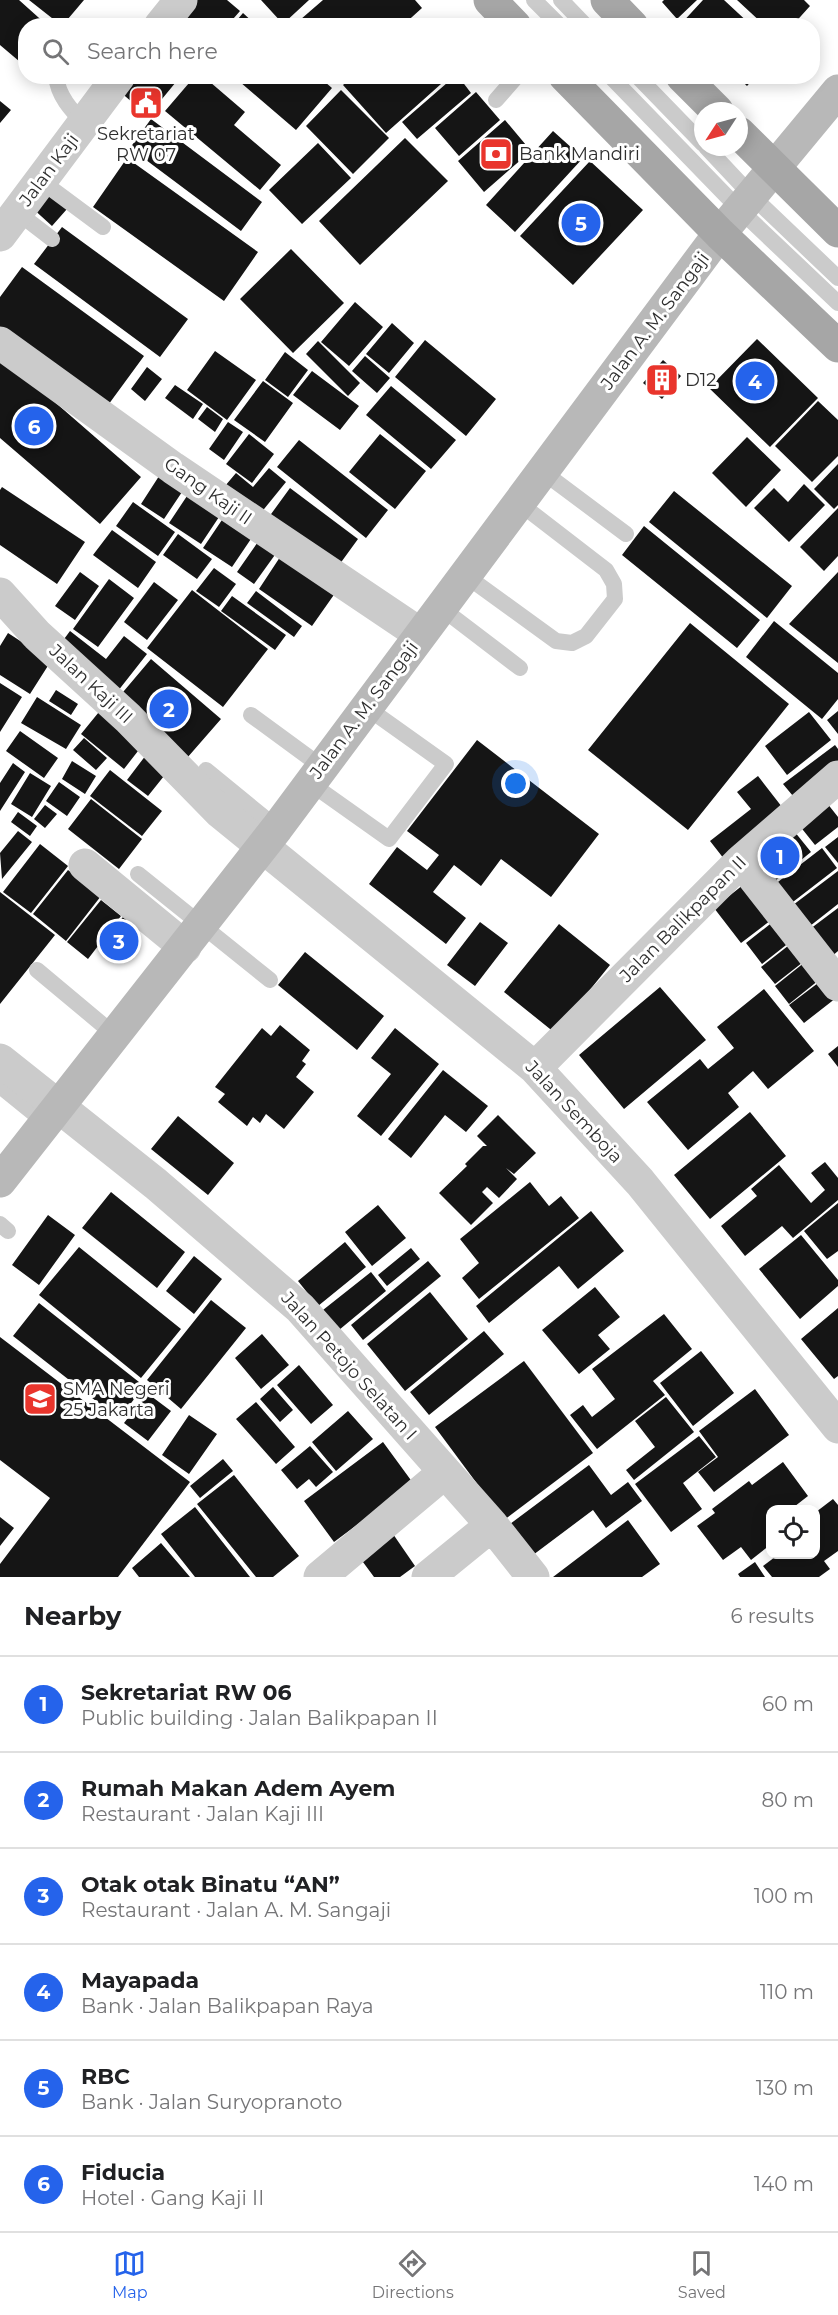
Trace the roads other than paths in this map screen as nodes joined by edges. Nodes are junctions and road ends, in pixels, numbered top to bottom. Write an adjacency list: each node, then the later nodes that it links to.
1 (181, 0): 5 (street)
2 (534, 0): 6 (lane)
3 (561, 0): 7 (lane)
4 (607, 0): 8 (main road)
5 (166, 18)
6 (552, 18)
7 (578, 18)
8 (624, 18)
9 (57, 84): 19 (lane)
10 (113, 84): 19 (street, Jalan Kaji)
11 (510, 84): 17 (lane)
12 (575, 84): 25 (main road)
13 (617, 84): 25 (lane)
14 (645, 84): 20 (lane)
15 (690, 84): 18 (main road)
16 (838, 91): 23 (street, Jalan A. M. Sangaji)
17 (496, 100)
18 (708, 102)
19 (84, 123): 24 (street, Jalan Kaji)
20 (694, 134)
21 (748, 143): 23 (main road)
22 (710, 156): 25 (lane)
23 (774, 170): 25 (street, Jalan A. M. Sangaji); 28 (main road)
24 (40, 180): 26 (street, Jalan Kaji); 27 (lane)
25 (738, 214): 30 (lane); 31 (lane); 33 (main road); 34 (street, Jalan A. M. Sangaji)
26 (8, 224): 29 (lane)
27 (104, 227)
28 (838, 231)
29 (52, 239)
30 (838, 278)
31 (838, 303)
32 (0, 343): 40 (street, Gang Kaji II)
33 (838, 346)
34 (543, 472): 35 (street, Jalan A. M. Sangaji); 36 (lane)
35 (519, 503): 37 (street, Jalan A. M. Sangaji); 37 (lane)
36 (626, 534)
37 (465, 575): 39 (street, Jalan A. M. Sangaji)
38 (0, 594): 47 (street, Jalan Kaji III)
39 (440, 607): 40 (street, Jalan A. M. Sangaji); 41 (lane)
40 (420, 634): 42 (street, Jalan A. M. Sangaji)
41 (520, 668)
42 (366, 707): 45 (street, Jalan A. M. Sangaji); 45 (lane)
43 (251, 715): 45 (lane)
44 (206, 770): 47 (lane)
45 (316, 775): 47 (street, Jalan A. M. Sangaji)
46 (838, 777): 48 (street, Jalan Balikpapan II)
47 (269, 838): 51 (street, Jalan A. M. Sangaji); 57 (street, Jalan Semboja)
48 (741, 861): 54 (street); 57 (street, Jalan Balikpapan II)
49 (85, 866): 51 (street)
50 (138, 874): 51 (lane)
51 (194, 936): 53 (lane); 55 (street, Jalan A. M. Sangaji)
52 (37, 970): 55 (lane)
53 (270, 980)
54 (838, 985)
55 (116, 1036): 59 (street, Jalan A. M. Sangaji)
56 (0, 1060): 59 (street, Jalan Petojo Selatan I)
57 (535, 1068): 61 (street, Jalan Semboja)
58 (0, 1086): 59 (lane)
59 (53, 1116): 60 (street, Jalan A. M. Sangaji); 62 (street, Jalan Petojo Selatan I)
60 (0, 1181)
61 (838, 1426)
62 (445, 1472): 63 (street, Jalan Petojo Selatan I); 64 (street)
63 (492, 1526): 65 (street); 66 (street, Jalan Petojo Selatan I)
64 (320, 1577)
65 (428, 1577)
66 (533, 1577)

